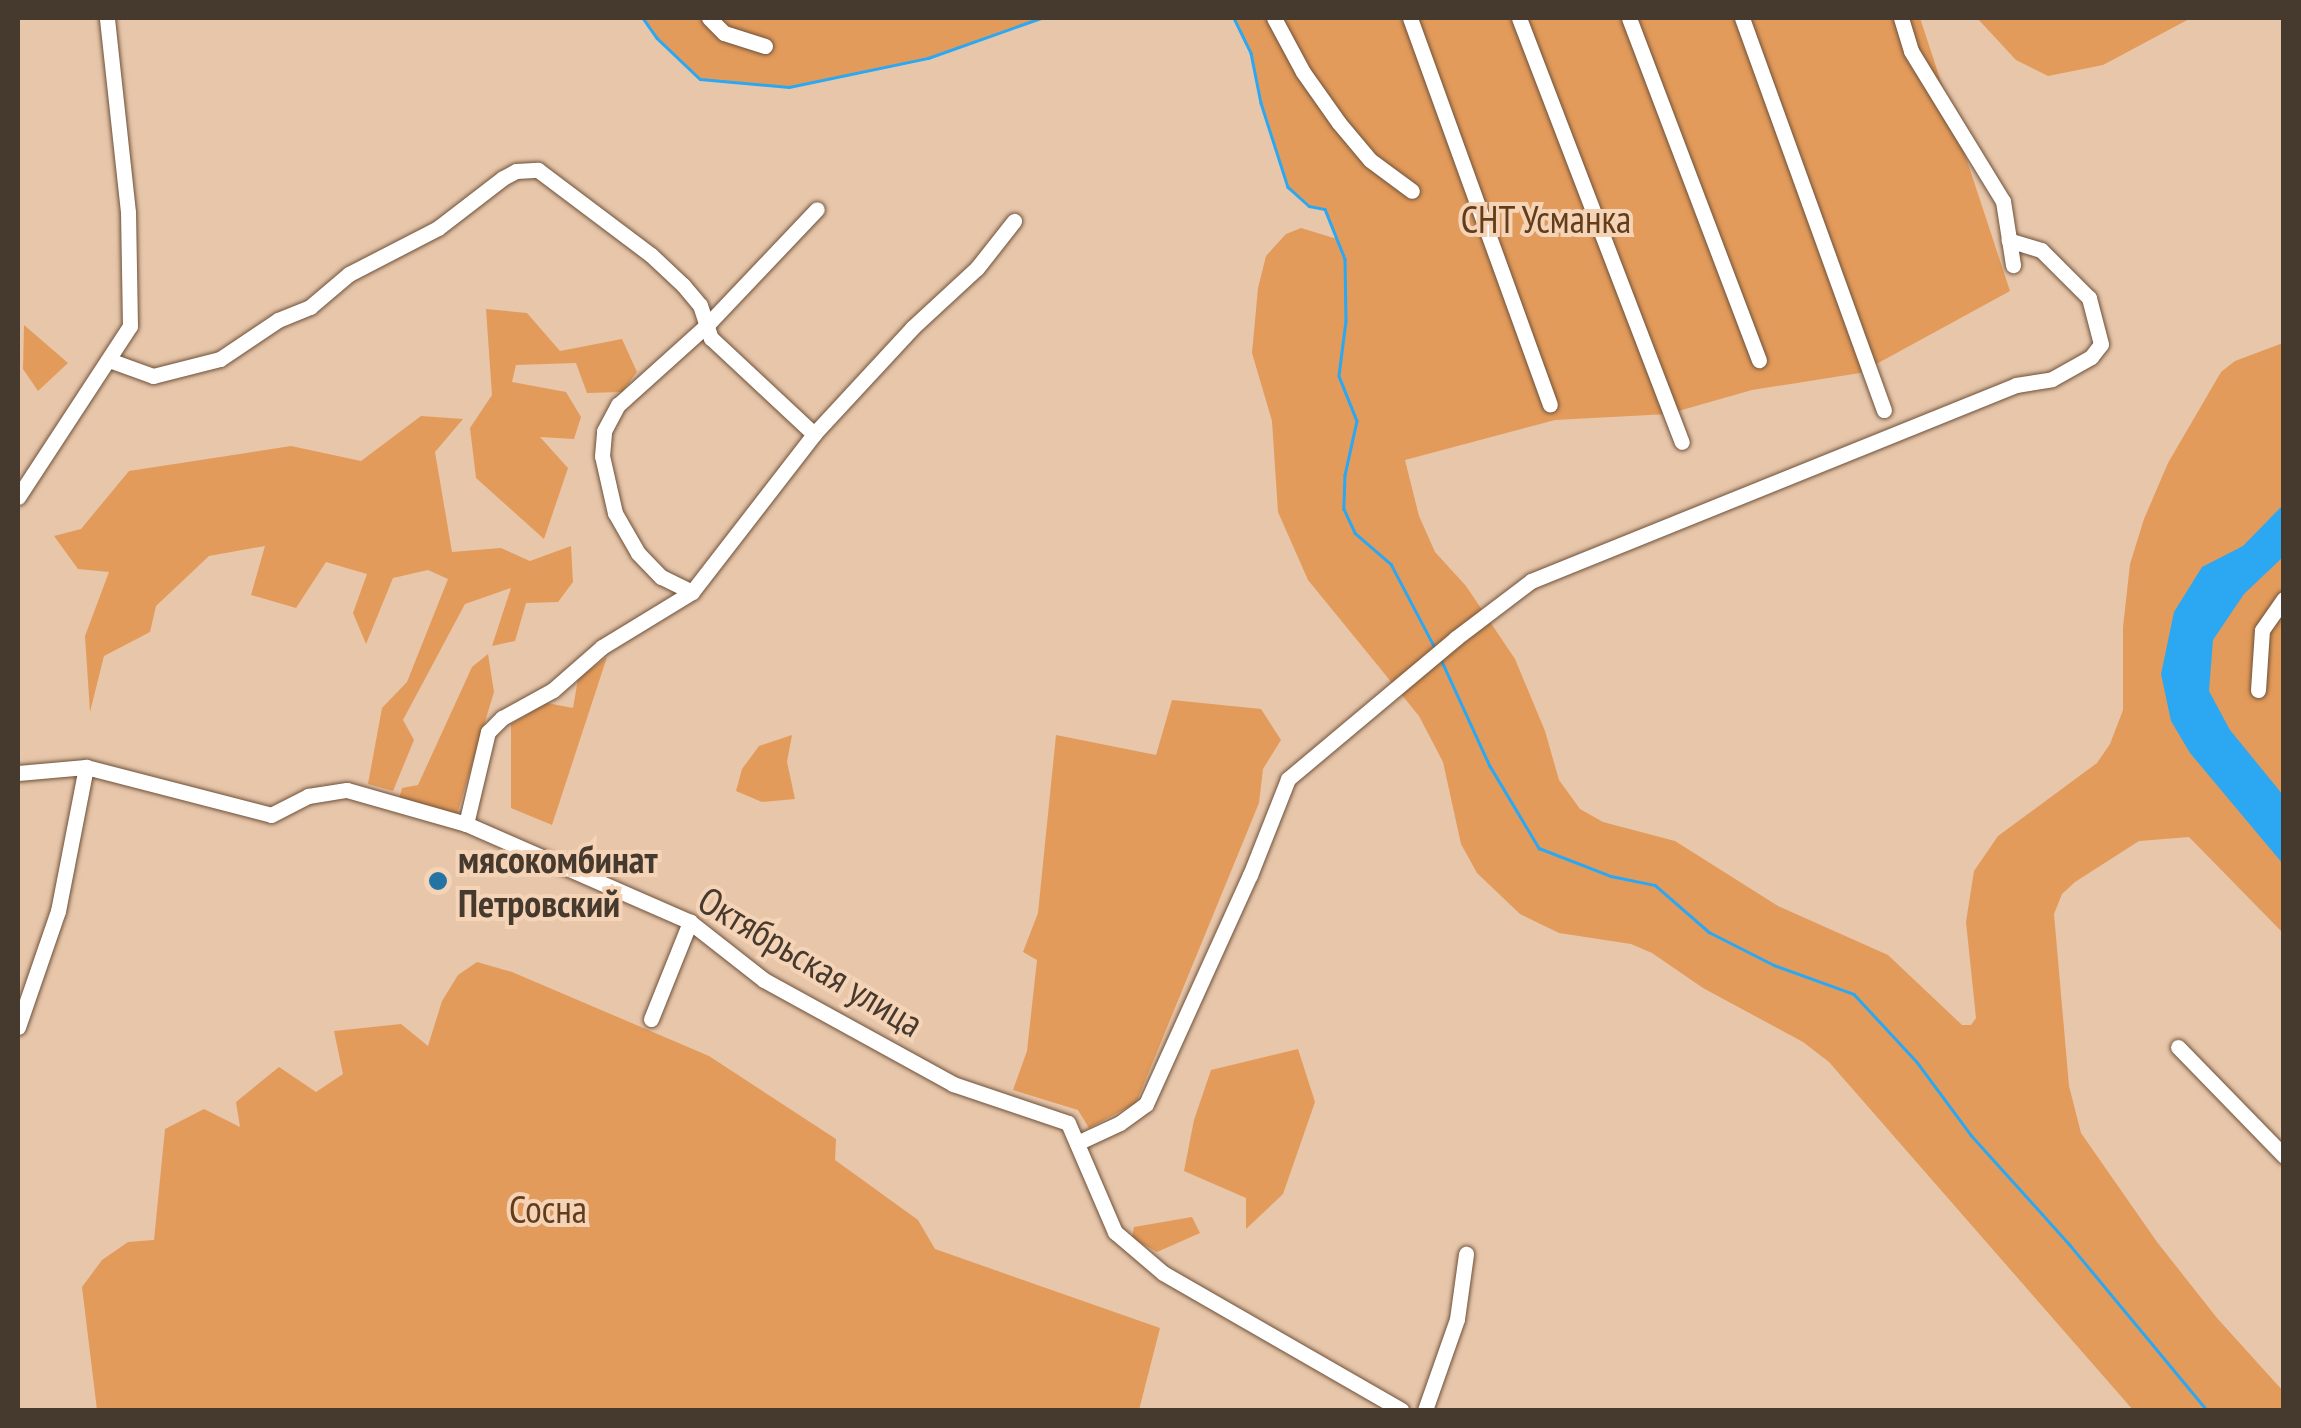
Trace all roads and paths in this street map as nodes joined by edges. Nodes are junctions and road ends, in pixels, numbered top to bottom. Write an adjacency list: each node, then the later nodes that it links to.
1 (107, 18): 16 (street)
2 (708, 18): 9 (street)
3 (1274, 18): 10 (street)
4 (1410, 18): 18 (street)
5 (1519, 18): 21 (street)
6 (1629, 18): 17 (street)
7 (1742, 18): 19 (street)
8 (1901, 18): 13 (street)
9 (765, 46)
10 (1412, 190)
11 (817, 209): 15 (street)
12 (1014, 221): 20 (street)
13 (2009, 240): 14 (street); 33 (street)
14 (2013, 265)
15 (708, 324): 16 (street); 20 (street); 23 (street)
16 (109, 360): 22 (street)
17 (1758, 360)
18 (1550, 404)
19 (1884, 410)
20 (814, 434): 23 (street)
21 (1682, 442)
22 (18, 497)
23 (692, 592): 28 (street)
24 (2284, 598): 25 (street)
25 (2258, 690)
26 (86, 766): 27 (street, Октябрьская улица); 28 (street, Октябрьская улица); 31 (street)
27 (18, 774)
28 (466, 824): 29 (street, Октябрьская улица)
29 (690, 922): 30 (street); 33 (street, Октябрьская улица)
30 (651, 1019)
31 (18, 1027)
32 (2178, 1047): 34 (street)
33 (1077, 1144): 36 (street, Октябрьская улица)
34 (2284, 1156)
35 (1466, 1254): 37 (street)
36 (1402, 1410)
37 (1424, 1410)

